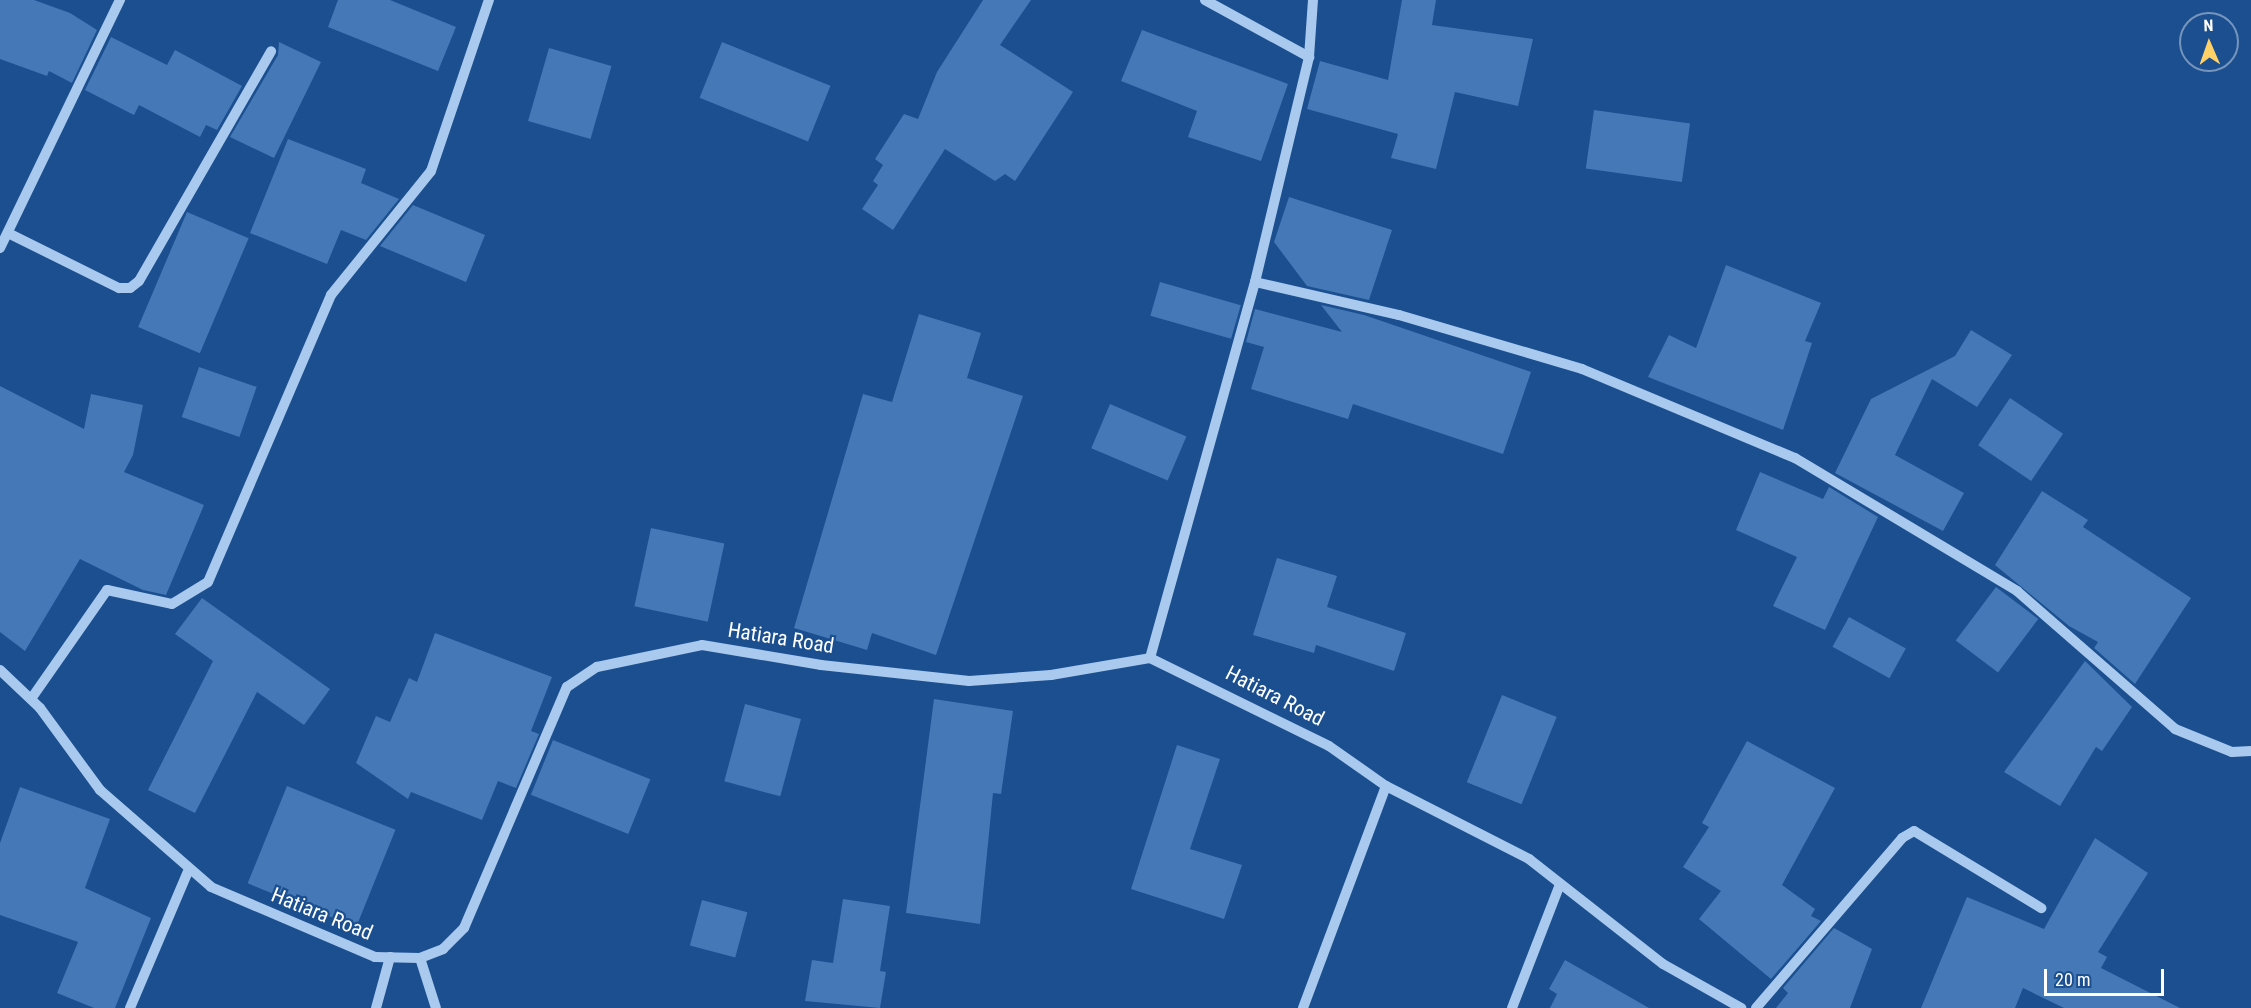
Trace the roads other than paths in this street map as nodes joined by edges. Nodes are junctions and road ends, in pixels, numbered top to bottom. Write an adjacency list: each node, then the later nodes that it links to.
1 (120, 0): 7 (street)
2 (489, 0): 12 (street)
3 (1205, 0): 6 (street)
4 (1313, 0): 6 (street)
5 (271, 51): 7 (street)
6 (1309, 57): 9 (street)
7 (8, 233): 8 (street)
8 (0, 248)
9 (1255, 282): 10 (street); 13 (street)
10 (1150, 658): 14 (street, Hatiara Road); 19 (street, Hatiara Road)
11 (0, 670): 12 (street, Hatiara Road)
12 (31, 699): 15 (street, Hatiara Road)
13 (2251, 751)
14 (1386, 786): 16 (street, Hatiara Road); 23 (street)
15 (189, 869): 18 (street, Hatiara Road); 20 (street)
16 (1560, 884): 24 (street); 25 (street, Hatiara Road)
17 (2041, 908): 26 (street)
18 (390, 957): 19 (street, Hatiara Road); 21 (street)
19 (420, 958): 22 (street)
20 (130, 1008)
21 (376, 1008)
22 (436, 1008)
23 (1303, 1008)
24 (1512, 1008)
25 (1741, 1008)
26 (1756, 1008)

